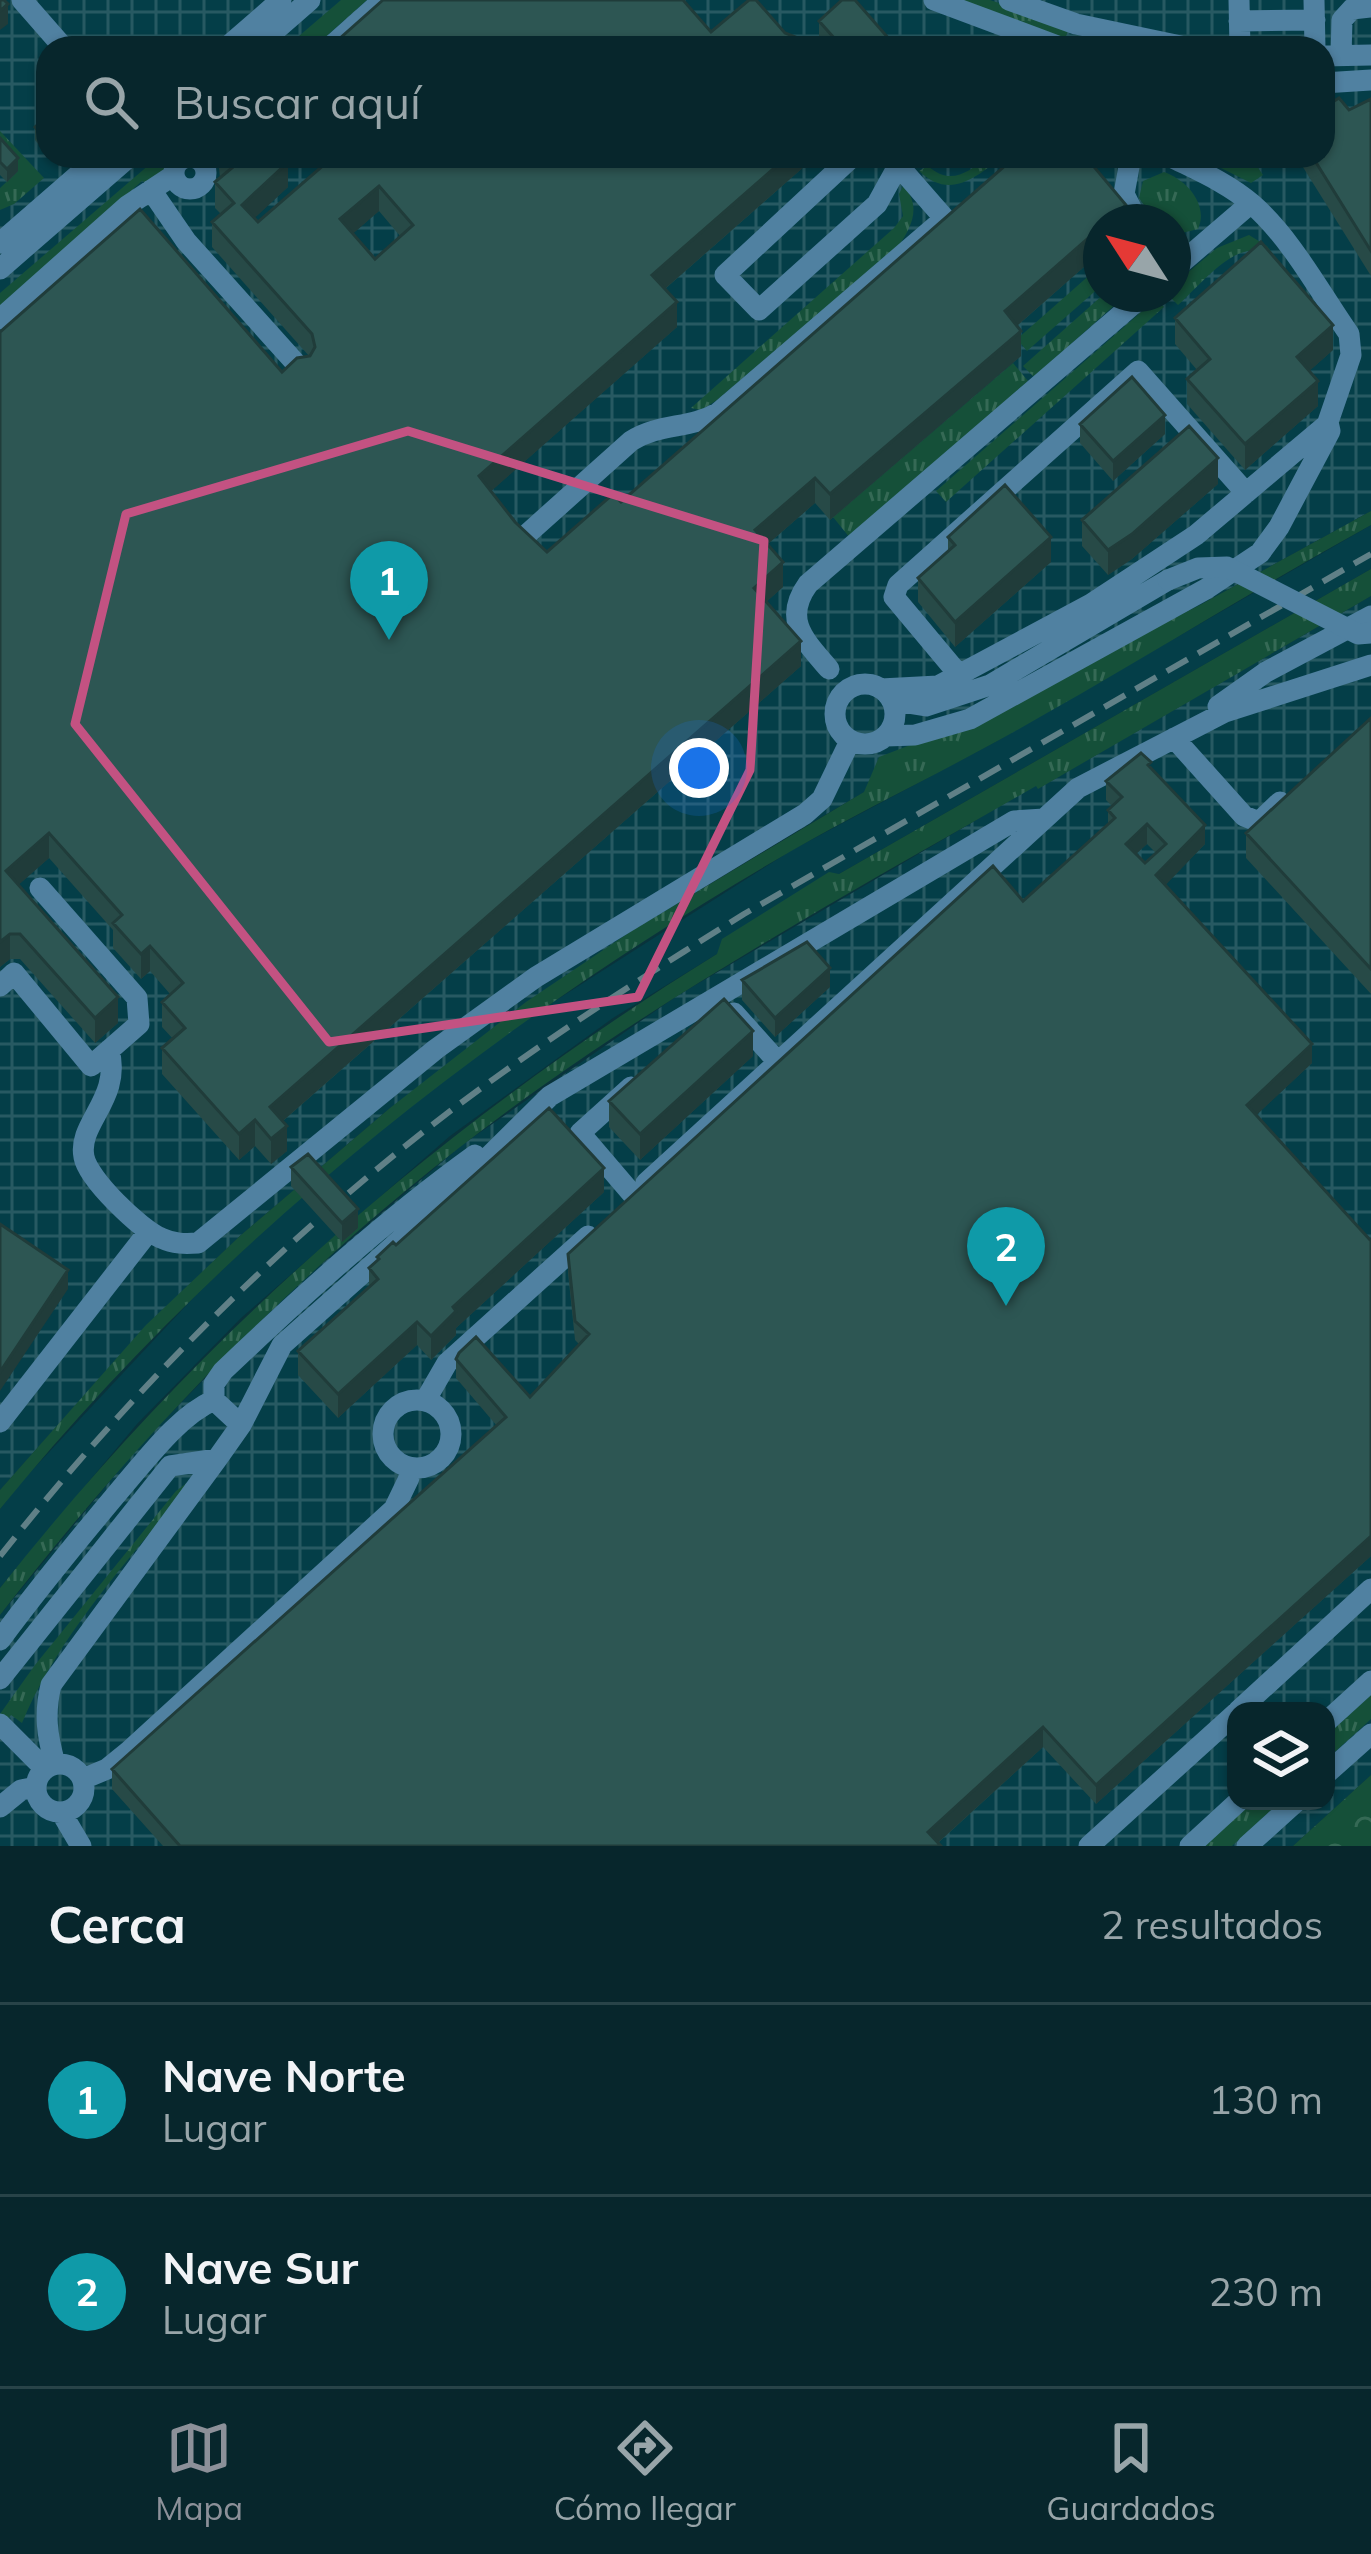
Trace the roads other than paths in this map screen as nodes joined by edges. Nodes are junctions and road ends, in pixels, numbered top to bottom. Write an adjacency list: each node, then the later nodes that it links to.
1 (22, 0): 11 (street)
2 (281, 0): 12 (street)
3 (310, 0): 13 (street)
4 (383, 0): 14 (street)
5 (934, 0): 15 (street)
6 (1009, 0): 7 (street)
7 (1036, 5): 16 (street)
8 (1371, 8): 17 (street)
9 (1239, 10): 10 (street)
10 (1314, 10)
11 (54, 36)
12 (240, 36)
13 (269, 36)
14 (342, 36)
15 (1031, 36)
16 (1133, 36)
17 (1335, 45)
18 (1371, 55): 19 (street)
19 (1335, 56)
20 (1371, 80): 21 (street)
21 (1335, 82)
22 (85, 168): 33 (street)
23 (116, 168): 36 (street)
24 (174, 168): 30 (street)
25 (840, 168): 26 (street)
26 (891, 168)
27 (902, 168): 42 (street)
28 (1129, 168): 32 (street)
29 (1192, 168): 31 (street)
30 (152, 190): 38 (street); 39 (street)
31 (1250, 203): 35 (street); 40 (street)
32 (1129, 204)
33 (10, 228): 34 (street)
34 (0, 243)
35 (1191, 252)
36 (0, 269)
37 (1124, 312): 46 (street)
38 (0, 319)
39 (301, 369)
40 (1328, 422): 41 (street); 50 (street)
41 (1246, 494): 47 (street); 47 (street)
42 (525, 536)
43 (1371, 616): 51 (street)
44 (1371, 633): 48 (street, bridge)
45 (1371, 665): 51 (street)
46 (829, 669)
47 (960, 676): 49 (street)
48 (990, 685): 49 (street); 50 (street)
49 (886, 695): 50 (street); 52 (street)
50 (889, 732): 52 (street)
51 (1174, 738): 53 (street); 54 (street)
52 (850, 741): 65 (street)
53 (1291, 793)
54 (1044, 819): 59 (street); 61 (street)
55 (40, 888): 58 (street)
56 (0, 986): 58 (street)
57 (676, 1046): 59 (street)
58 (109, 1050): 65 (street)
59 (777, 1061): 62 (street)
60 (644, 1075): 62 (street)
61 (504, 1140): 66 (street); 69 (street)
62 (633, 1195): 63 (street)
63 (616, 1211)
64 (598, 1227): 67 (street)
65 (148, 1231): 68 (street)
66 (214, 1400): 69 (street); 73 (street)
67 (425, 1401): 71 (street); 71 (street)
68 (0, 1422)
69 (241, 1425): 70 (street)
70 (217, 1460): 74 (street); 82 (street)
71 (409, 1467): 83 (street)
72 (1371, 1589): 76 (street)
73 (0, 1640)
74 (0, 1679)
75 (1371, 1681): 77 (street)
76 (1248, 1702)
77 (1335, 1714)
78 (1227, 1721): 89 (street)
79 (2, 1725): 82 (street)
80 (1371, 1733): 81 (street)
81 (1335, 1766)
82 (46, 1773): 83 (street); 84 (street); 87 (street)
83 (82, 1779): 87 (street)
84 (0, 1807)
85 (1229, 1810): 90 (street)
86 (1287, 1810): 91 (street)
87 (61, 1812): 88 (street)
88 (80, 1846)
89 (1089, 1846)
90 (1190, 1846)
91 (1247, 1846)

